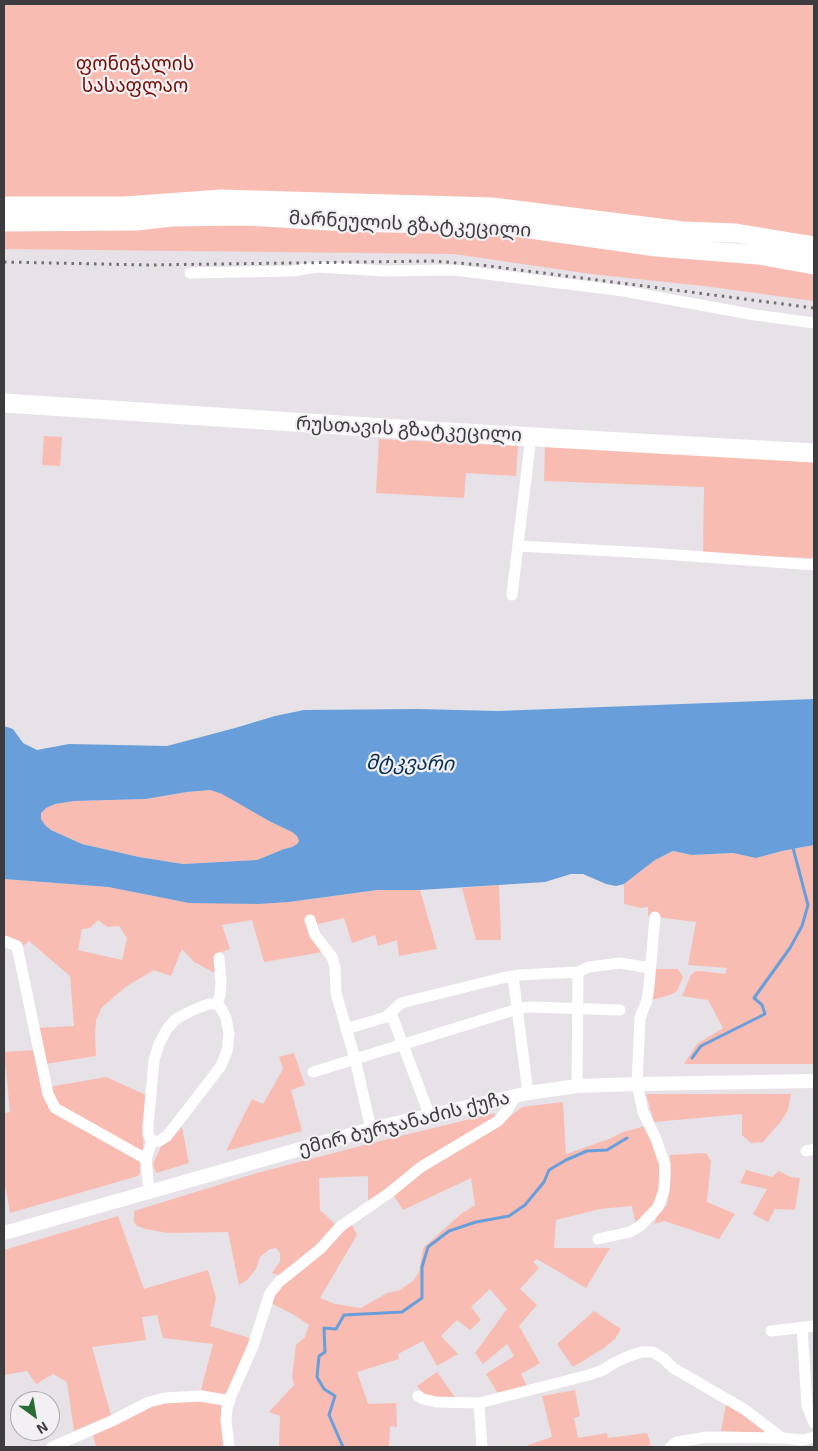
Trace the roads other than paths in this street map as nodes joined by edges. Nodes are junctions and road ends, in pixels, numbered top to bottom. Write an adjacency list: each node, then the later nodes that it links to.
1 (4, 206): 3 (highway, მარნეულის გზატკეცილი)
2 (4, 222): 4 (highway, მარნეულის გზატკეცილი)
3 (814, 246)
4 (814, 265)
5 (190, 273): 6 (street)
6 (814, 323)
7 (4, 403): 8 (highway, რუსთავის გზატკეცილი)
8 (531, 436): 9 (highway, რუსთავის გზატკეცილი); 10 (street)
9 (814, 453)
10 (518, 546): 11 (street); 12 (street)
11 (814, 564)
12 (512, 595)
13 (656, 917): 17 (street)
14 (310, 920): 25 (street)
15 (4, 941): 36 (street)
16 (219, 958): 20 (street)
17 (650, 968): 18 (street); 30 (street)
18 (578, 972): 19 (street); 22 (street)
19 (513, 976): 21 (street); 24 (street)
20 (217, 1004): 35 (street); 35 (street)
21 (517, 1009): 22 (street); 26 (street); 32 (street)
22 (577, 1009): 23 (street); 31 (street)
23 (620, 1010)
24 (391, 1013): 25 (street); 26 (street)
25 (346, 1029): 27 (street)
26 (404, 1044): 27 (street); 33 (street)
27 (355, 1059): 28 (street); 34 (street)
28 (313, 1072)
29 (814, 1082): 30 (street, ემირ ბურჯანაძის ქუჩა)
30 (637, 1084): 31 (street, ემირ ბურჯანაძის ქუჩა); 39 (street)
31 (577, 1086): 32 (street, ემირ ბურჯანაძის ქუჩა)
32 (522, 1094): 33 (street, ემირ ბურჯანაძის ქუჩა); 44 (street)
33 (429, 1114): 34 (street, ემირ ბურჯანაძის ქუჩა)
34 (371, 1128): 37 (street, ემირ ბურჯანაძის ქუჩა)
35 (152, 1141): 36 (street)
36 (146, 1159): 37 (street)
37 (149, 1192): 38 (street, ემირ ბურჯანაძის ქუჩა)
38 (4, 1233)
39 (598, 1239)
40 (814, 1326): 41 (street)
41 (802, 1327): 42 (street); 46 (street)
42 (771, 1331)
43 (418, 1396): 45 (street)
44 (230, 1401): 49 (street); 50 (street)
45 (479, 1403): 48 (street); 51 (street)
46 (814, 1423)
47 (814, 1437): 48 (street)
48 (782, 1438): 52 (street)
49 (52, 1447)
50 (229, 1447)
51 (482, 1447)
52 (670, 1447)

